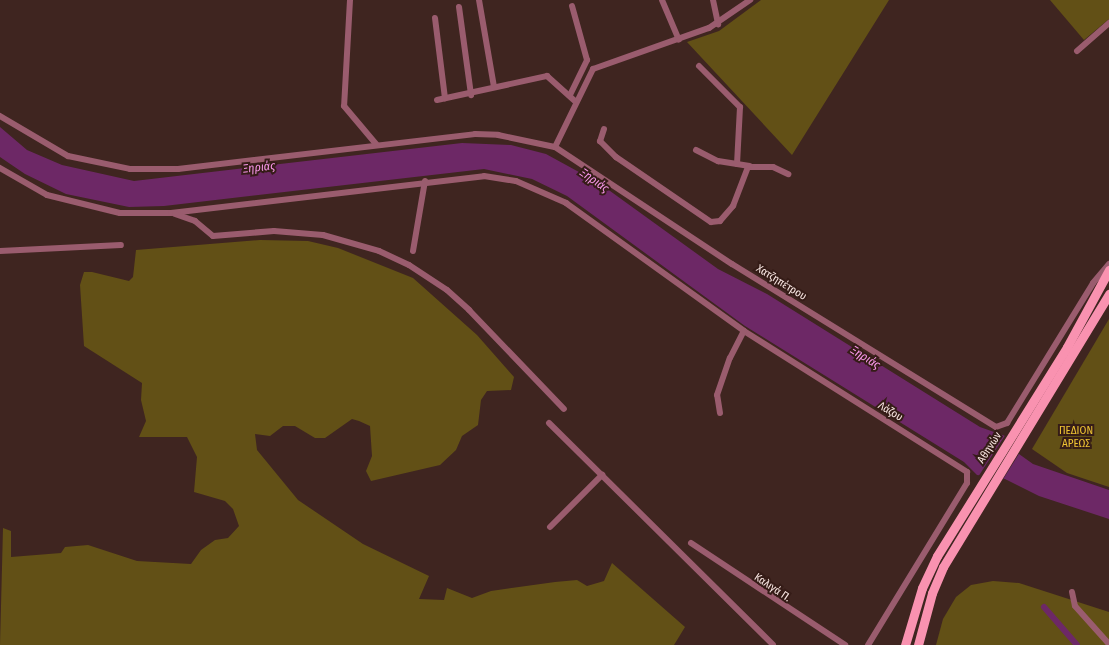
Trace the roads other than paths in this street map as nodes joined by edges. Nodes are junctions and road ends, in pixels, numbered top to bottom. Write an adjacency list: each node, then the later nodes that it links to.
1 (350, 0): 22 (street)
2 (479, 0): 14 (street)
3 (662, 0): 11 (street)
4 (713, 0): 10 (street)
5 (747, 1): 10 (street)
6 (572, 6): 16 (street)
7 (459, 7): 15 (street)
8 (435, 18): 17 (street)
9 (1109, 23): 12 (street)
10 (718, 24): 11 (street)
11 (679, 40): 19 (street)
12 (1077, 51)
13 (699, 66): 25 (street)
14 (494, 87): 15 (street); 16 (street)
15 (470, 95): 17 (street)
16 (570, 95): 19 (street)
17 (445, 98): 18 (street)
18 (437, 100)
19 (576, 102): 23 (street)
20 (0, 116): 22 (street)
21 (604, 129): 26 (street)
22 (376, 144): 23 (street)
23 (555, 147): 41 (street, Χατζηπέτρου)
24 (696, 150): 25 (street)
25 (737, 164): 26 (street)
26 (750, 166): 28 (street)
27 (0, 168): 30 (street)
28 (788, 174)
29 (425, 181): 30 (street, Λάζου); 33 (street); 37 (street, Λάζου)
30 (171, 213): 38 (street)
31 (121, 245): 32 (street)
32 (0, 251)
33 (413, 251)
34 (1109, 264): 41 (street, Αθηνών)
35 (1109, 270): 42 (main road, Αθηνών)
36 (1109, 294): 42 (main road, Αθηνών)
37 (744, 331): 39 (street); 51 (street, Λάζου)
38 (564, 409)
39 (720, 413)
40 (549, 423): 43 (street)
41 (1000, 428)
42 (1016, 439): 44 (main road, Αθηνών)
43 (602, 474): 45 (street); 49 (street)
44 (988, 482): 52 (main road, Αθηνών); 53 (main road, Αθηνών)
45 (550, 527)
46 (691, 543): 50 (street, Καλιγά Π.)
47 (1072, 592): 48 (street)
48 (1109, 644)
49 (773, 645)
50 (845, 645)
51 (868, 645)
52 (905, 645)
53 (918, 645)

